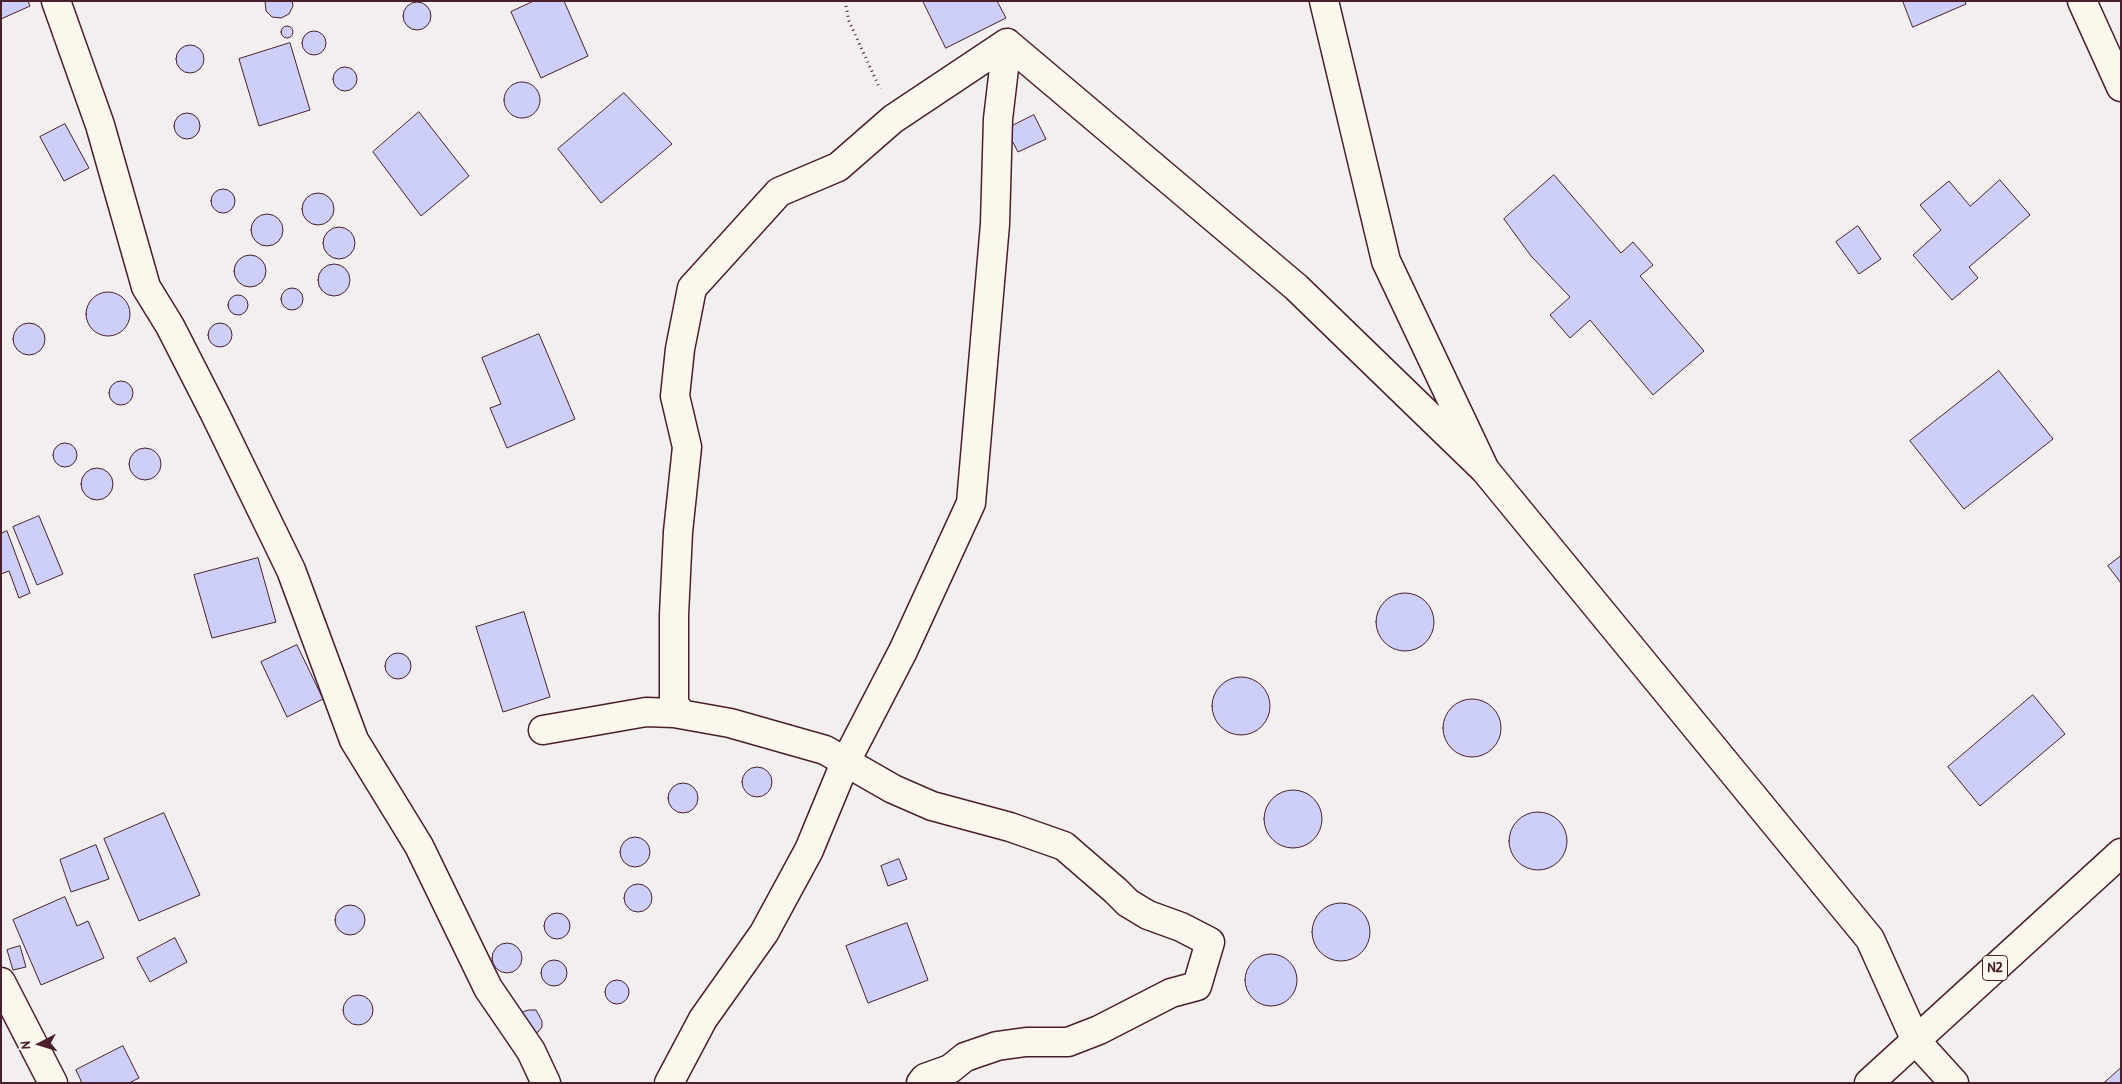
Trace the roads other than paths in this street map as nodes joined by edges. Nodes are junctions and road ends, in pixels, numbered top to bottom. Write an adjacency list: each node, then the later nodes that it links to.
1 (56, 1): 14 (main road)
2 (1324, 1): 6 (main road)
3 (2082, 1): 5 (main road)
4 (1007, 43): 6 (main road); 7 (main road); 9 (main road)
5 (2121, 87)
6 (1485, 470): 12 (main road)
7 (676, 711): 8 (main road); 9 (main road)
8 (543, 730)
9 (845, 763): 15 (main road); 16 (main road)
10 (2121, 853): 12 (main road, N2)
11 (1, 982): 13 (main road)
12 (1916, 1041): 17 (main road, N2); 18 (main road)
13 (53, 1083)
14 (546, 1083)
15 (669, 1083)
16 (921, 1083)
17 (1869, 1083)
18 (1954, 1083)

